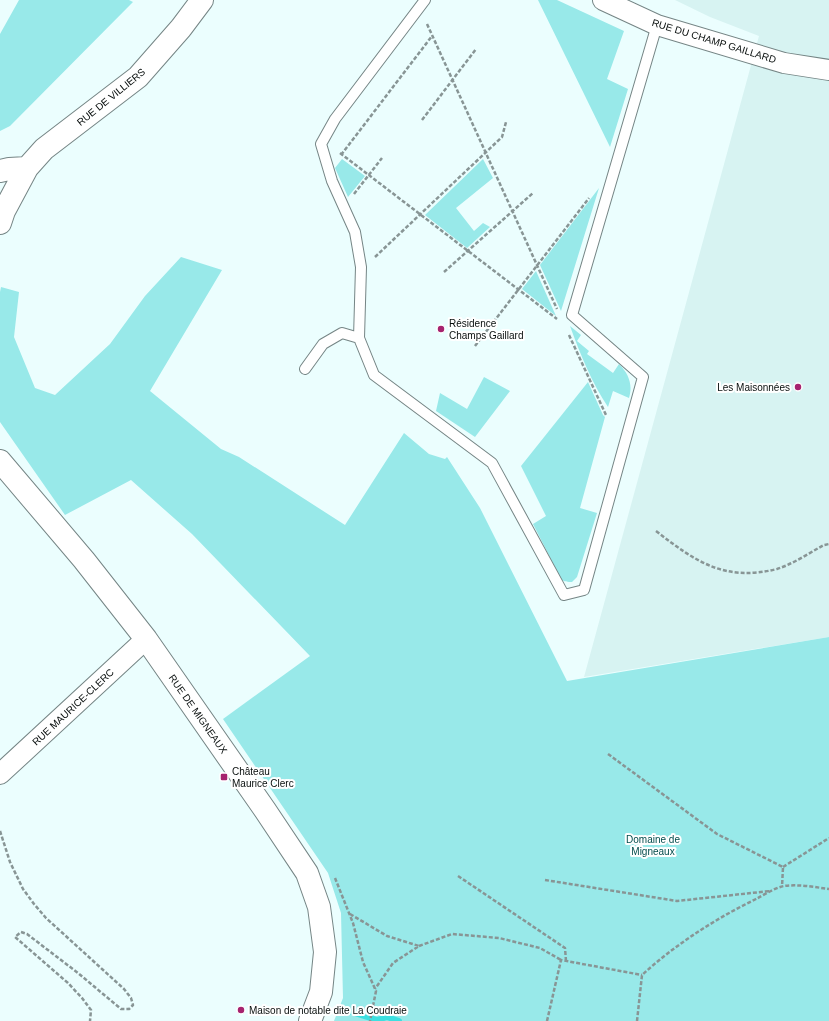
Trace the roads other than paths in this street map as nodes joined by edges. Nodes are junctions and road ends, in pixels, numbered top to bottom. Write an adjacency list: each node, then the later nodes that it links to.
1 (202, 0): 6 (street, RUE DE VILLIERS)
2 (603, 0): 4 (street, RUE DU CHAMP GAILLARD)
3 (422, 4): 9 (lane)
4 (657, 25): 5 (street, RUE DU CHAMP GAILLARD); 9 (lane)
5 (829, 70)
6 (28, 168): 7 (street); 8 (street, RUE DE VILLIERS)
7 (0, 171)
8 (4, 210)
9 (359, 338): 10 (lane)
10 (304, 369)
11 (0, 461): 12 (street, RUE DE MIGNEAUX)
12 (146, 639): 13 (street, RUE MAURICE-CLERC); 14 (street, RUE DE MIGNEAUX)
13 (0, 774)
14 (310, 1021)

